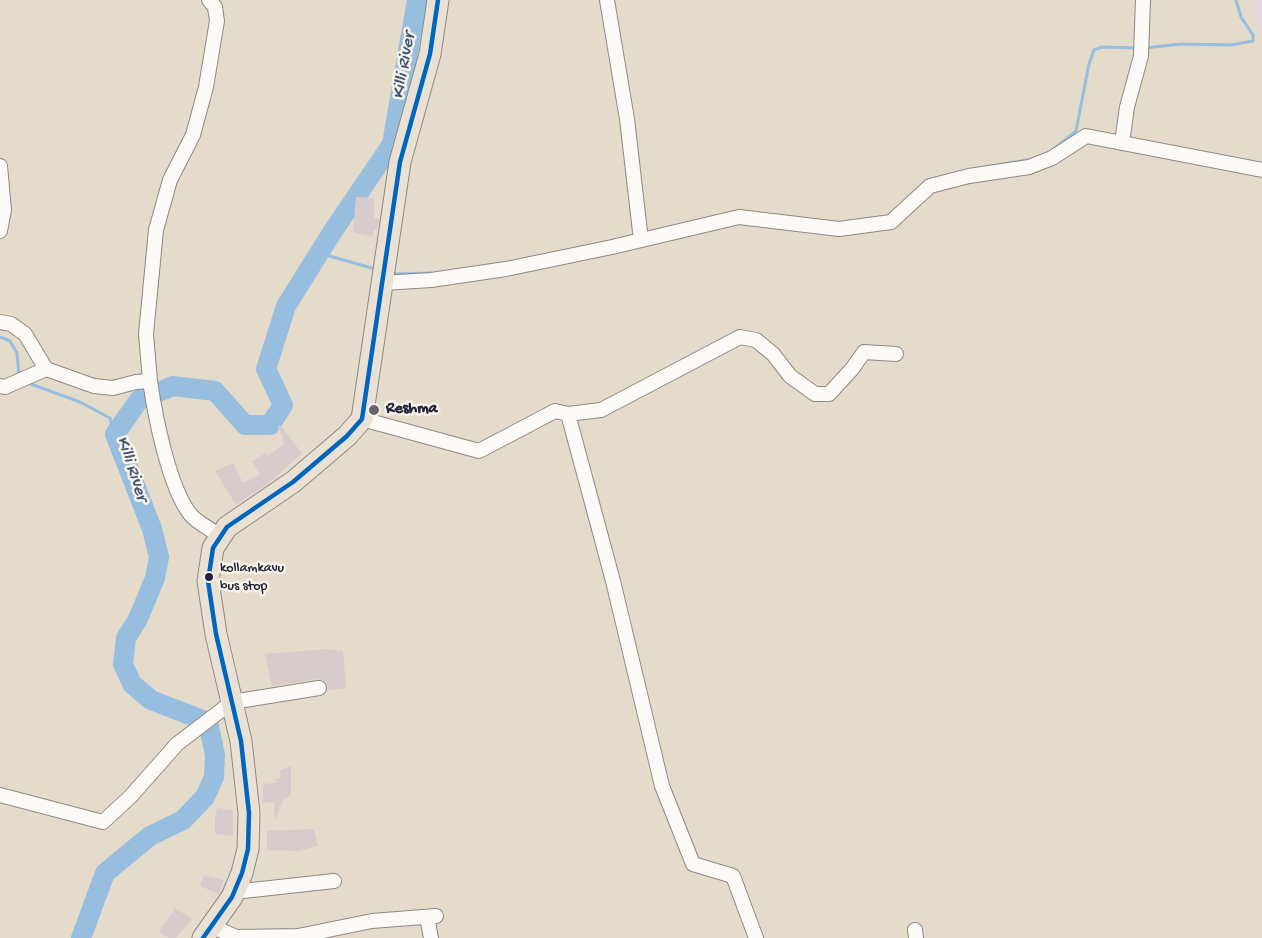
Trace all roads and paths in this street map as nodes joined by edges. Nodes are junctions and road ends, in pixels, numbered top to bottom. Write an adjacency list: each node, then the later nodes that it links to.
1 (209, 0): 14 (street)
2 (438, 0): 10 (main road)
3 (608, 0): 9 (street)
4 (1143, 0): 5 (street)
5 (1122, 143): 7 (street); 9 (street)
6 (0, 166): 8 (street)
7 (1262, 170)
8 (0, 231)
9 (641, 240): 10 (street)
10 (383, 283): 17 (main road)
11 (0, 322): 13 (street)
12 (896, 354): 16 (street)
13 (46, 369): 14 (street); 15 (street)
14 (150, 382): 18 (street)
15 (0, 386)
16 (568, 414): 17 (street); 26 (street)
17 (362, 419): 18 (main road)
18 (220, 536): 20 (main road)
19 (320, 688): 20 (street)
20 (232, 702): 21 (street); 23 (main road)
21 (0, 795)
22 (334, 881): 23 (street)
23 (234, 892): 24 (main road)
24 (207, 932): 25 (street)
25 (431, 938)
26 (756, 938)

